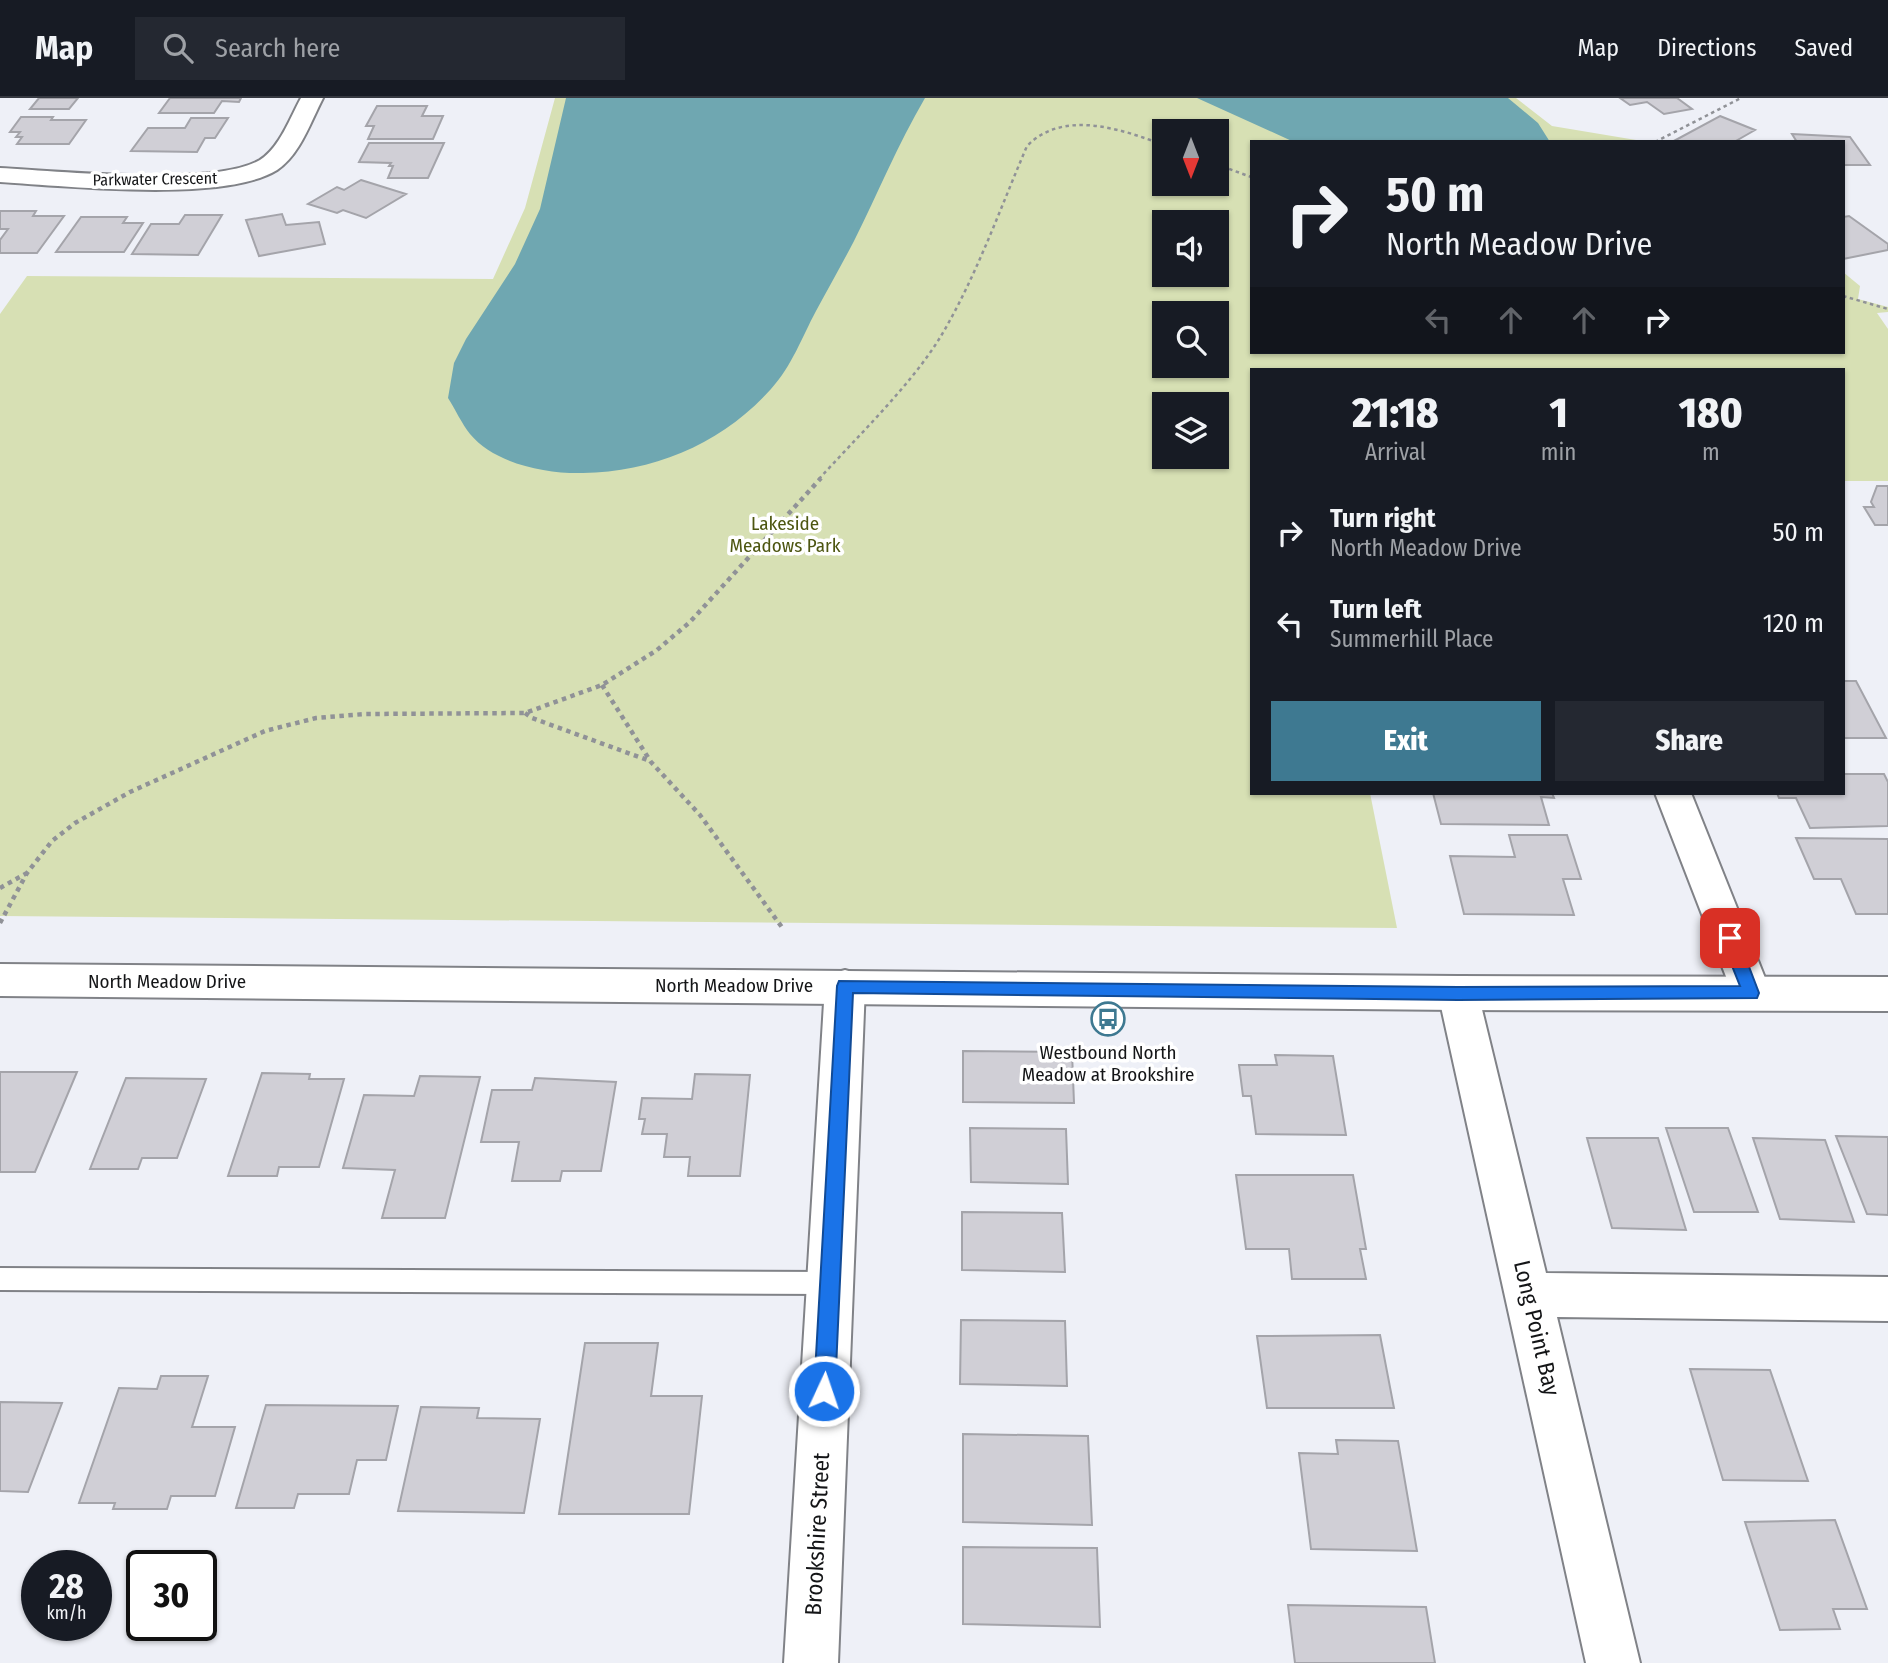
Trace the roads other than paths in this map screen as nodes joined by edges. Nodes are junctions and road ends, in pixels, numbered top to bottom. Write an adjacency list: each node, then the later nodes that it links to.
1 (312, 98): 2 (street, Parkwater Crescent)
2 (0, 175)
3 (1674, 795): 7 (street)
4 (0, 980): 5 (street, North Meadow Drive)
5 (845, 986): 6 (street, North Meadow Drive); 10 (street, Brookshire Street)
6 (1458, 993): 7 (street, North Meadow Drive); 11 (street, Long Point Bay)
7 (1751, 993): 8 (street, North Meadow Drive)
8 (1888, 994)
9 (0, 1279): 10 (lane)
10 (830, 1283): 13 (street, Brookshire Street)
11 (1530, 1295): 12 (street); 14 (street, Long Point Bay)
12 (1888, 1299)
13 (811, 1663)
14 (1613, 1663)

